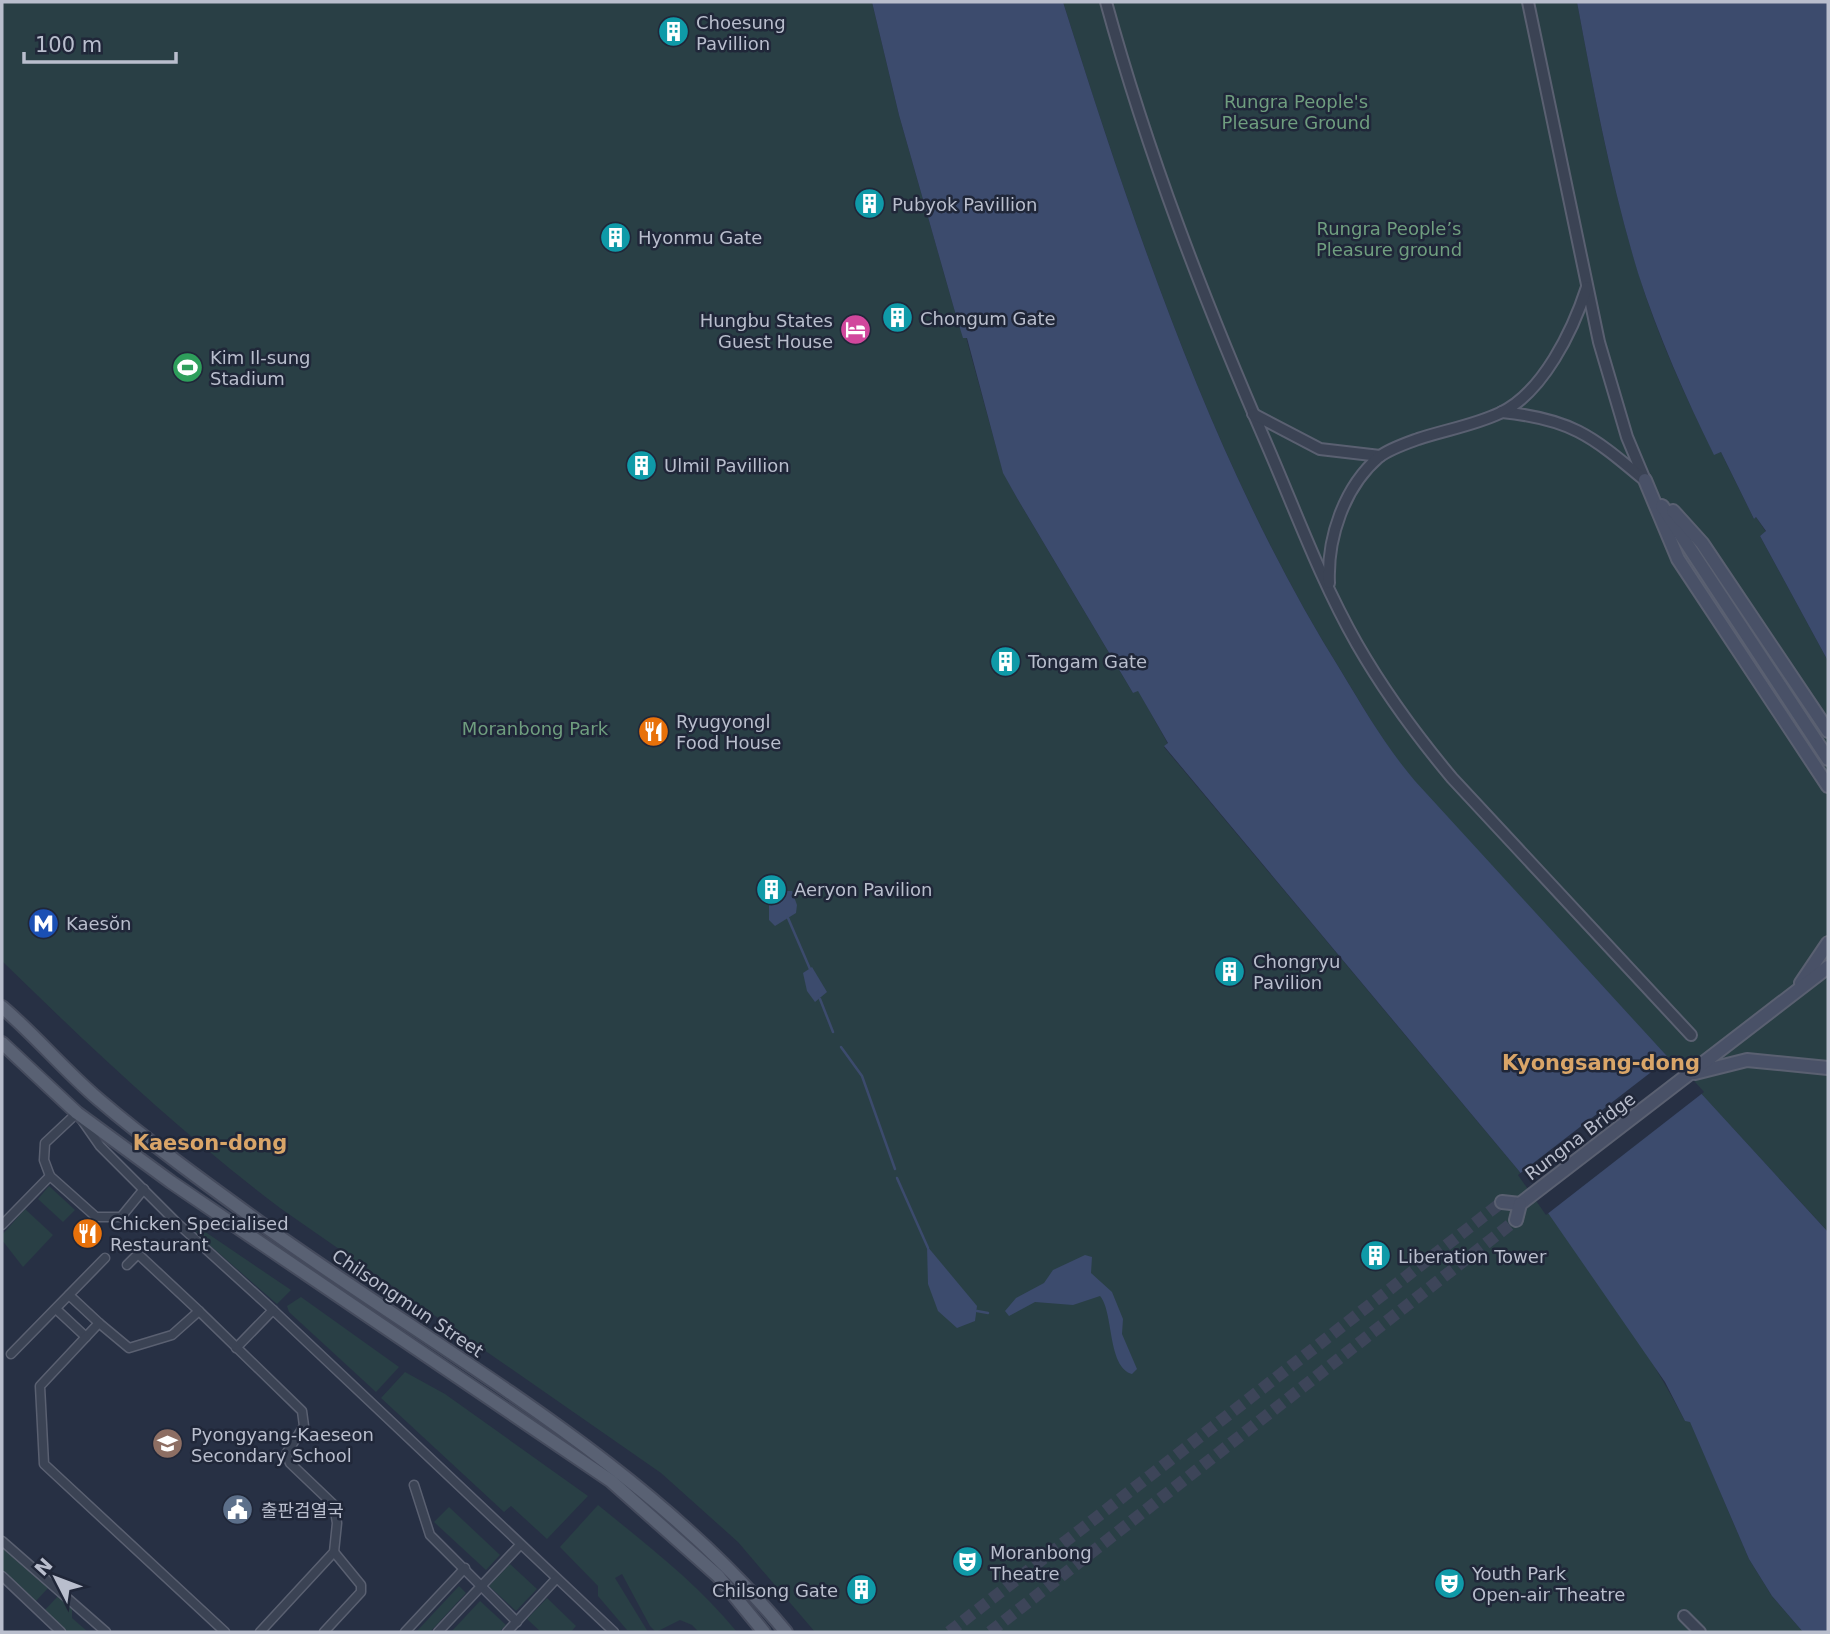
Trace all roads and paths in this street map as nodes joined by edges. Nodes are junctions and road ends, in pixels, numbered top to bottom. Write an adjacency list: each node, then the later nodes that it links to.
1 (1106, 2): 5 (street)
2 (1528, 2): 3 (street)
3 (1588, 287): 4 (street); 7 (street)
4 (1502, 412): 6 (street); 7 (street)
5 (1253, 414): 6 (street); 8 (street)
6 (1380, 456): 8 (street)
7 (1645, 480): 9 (main road); 10 (main road); 11 (main road)
8 (1329, 589): 16 (street)
9 (1828, 731)
10 (1828, 759)
11 (1828, 786)
12 (1828, 943): 14 (main road)
13 (1828, 967): 14 (main road, Rungna Bridge)
14 (1794, 993): 19 (main road, Rungna Bridge)
15 (2, 1008): 57 (main road, Chilsongmun Street)
16 (1691, 1035)
17 (2, 1043): 20 (main road, Chilsongmun Street)
18 (1828, 1068): 19 (main road)
19 (1688, 1076): 24 (main road, Rungna Bridge)
20 (77, 1113): 21 (street); 22 (street); 56 (main road, Chilsongmun Street)
21 (50, 1176): 22 (street); 26 (street)
22 (144, 1189): 31 (street)
23 (1503, 1202): 24 (main road)
24 (1520, 1204): 25 (main road)
25 (1516, 1220)
26 (2, 1225)
27 (105, 1258): 29 (street)
28 (127, 1265): 32 (street)
29 (69, 1295): 30 (street); 33 (street)
30 (56, 1309): 34 (street); 36 (street)
31 (273, 1310): 35 (street); 39 (street)
32 (199, 1311): 33 (street); 35 (street)
33 (99, 1323): 34 (street)
34 (86, 1337): 50 (street)
35 (236, 1348): 40 (street)
36 (11, 1354)
37 (414, 1485): 41 (street)
38 (2, 1541): 49 (street)
39 (520, 1545): 43 (street); 44 (street)
40 (334, 1552): 51 (street); 52 (street)
41 (465, 1568): 44 (street); 53 (street)
42 (2, 1576): 48 (street)
43 (556, 1579): 46 (street); 47 (street)
44 (480, 1587): 46 (street); 54 (street)
45 (1684, 1616): 58 (street)
46 (517, 1622): 55 (street)
47 (610, 1630)
48 (61, 1632)
49 (106, 1632)
50 (225, 1632)
51 (260, 1632)
52 (324, 1632)
53 (405, 1632)
54 (438, 1632)
55 (507, 1632)
56 (764, 1632)
57 (786, 1632)
58 (1700, 1632)

